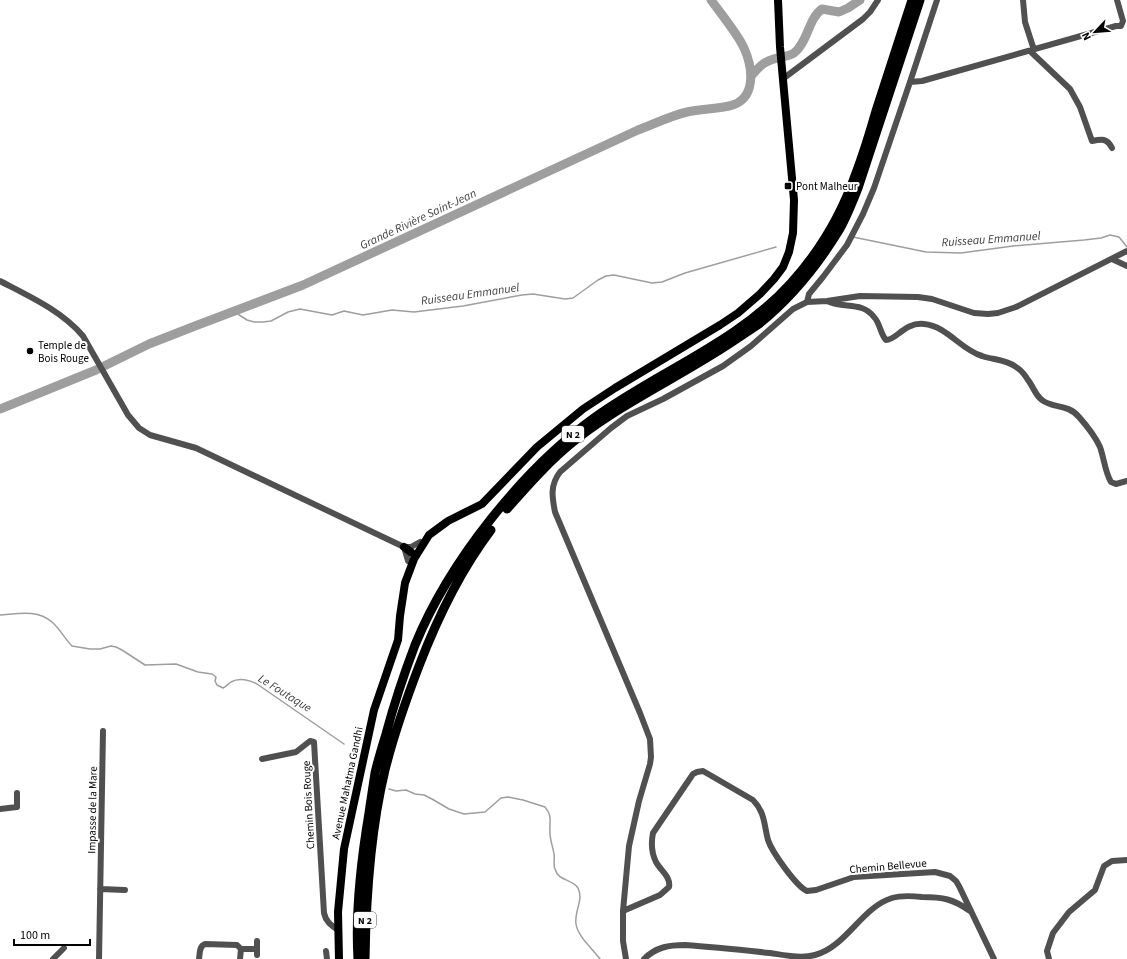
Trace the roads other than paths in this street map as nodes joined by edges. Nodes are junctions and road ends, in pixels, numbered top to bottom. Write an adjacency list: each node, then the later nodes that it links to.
1 (778, 0): 9 (main road)
2 (878, 0): 9 (street)
3 (912, 0): 46 (highway, N 2)
4 (920, 0): 30 (highway, N 2)
5 (937, 0): 10 (street)
6 (1022, 0): 8 (street)
7 (1117, 0): 8 (street)
8 (1032, 51): 10 (street); 11 (street)
9 (784, 78): 19 (main road, Avenue Mahatma Gandhi)
10 (910, 82): 17 (street)
11 (1112, 148)
12 (1126, 252): 13 (street)
13 (1112, 259): 14 (street); 16 (street)
14 (1127, 266)
15 (0, 281): 20 (street)
16 (827, 301): 17 (street); 18 (street)
17 (807, 302): 33 (street)
18 (1127, 481)
19 (420, 545): 20 (street); 21 (main road); 23 (main road, Avenue Mahatma Gandhi)
20 (404, 547): 21 (main road); 22 (street)
21 (412, 553): 22 (main road, Avenue Mahatma Gandhi); 23 (main road)
22 (408, 561): 24 (main road, Avenue Mahatma Gandhi)
23 (402, 602): 24 (main road, Avenue Mahatma Gandhi)
24 (400, 616): 35 (main road, Avenue Mahatma Gandhi)
25 (103, 732): 31 (street, Impasse de la Mare)
26 (262, 759): 35 (street, Chemin Bois Rouge)
27 (17, 793): 28 (street)
28 (0, 809)
29 (1127, 860): 52 (street)
30 (368, 881): 47 (highway, N 2); 48 (highway)
31 (100, 889): 32 (street); 41 (street, Impasse de la Mare)
32 (125, 890)
33 (623, 911): 34 (street, Chemin Bellevue); 49 (street)
34 (972, 912): 50 (street); 51 (street, Chemin Bellevue)
35 (338, 930): 45 (main road, Avenue Mahatma Gandhi)
36 (257, 941): 38 (street)
37 (64, 948): 40 (street)
38 (241, 949): 42 (street); 43 (street)
39 (326, 951): 44 (street)
40 (53, 959)
41 (99, 959)
42 (199, 959)
43 (240, 959)
44 (327, 959)
45 (339, 959)
46 (357, 959)
47 (365, 959)
48 (369, 959)
49 (626, 959)
50 (644, 959)
51 (994, 959)
52 (1049, 959)

